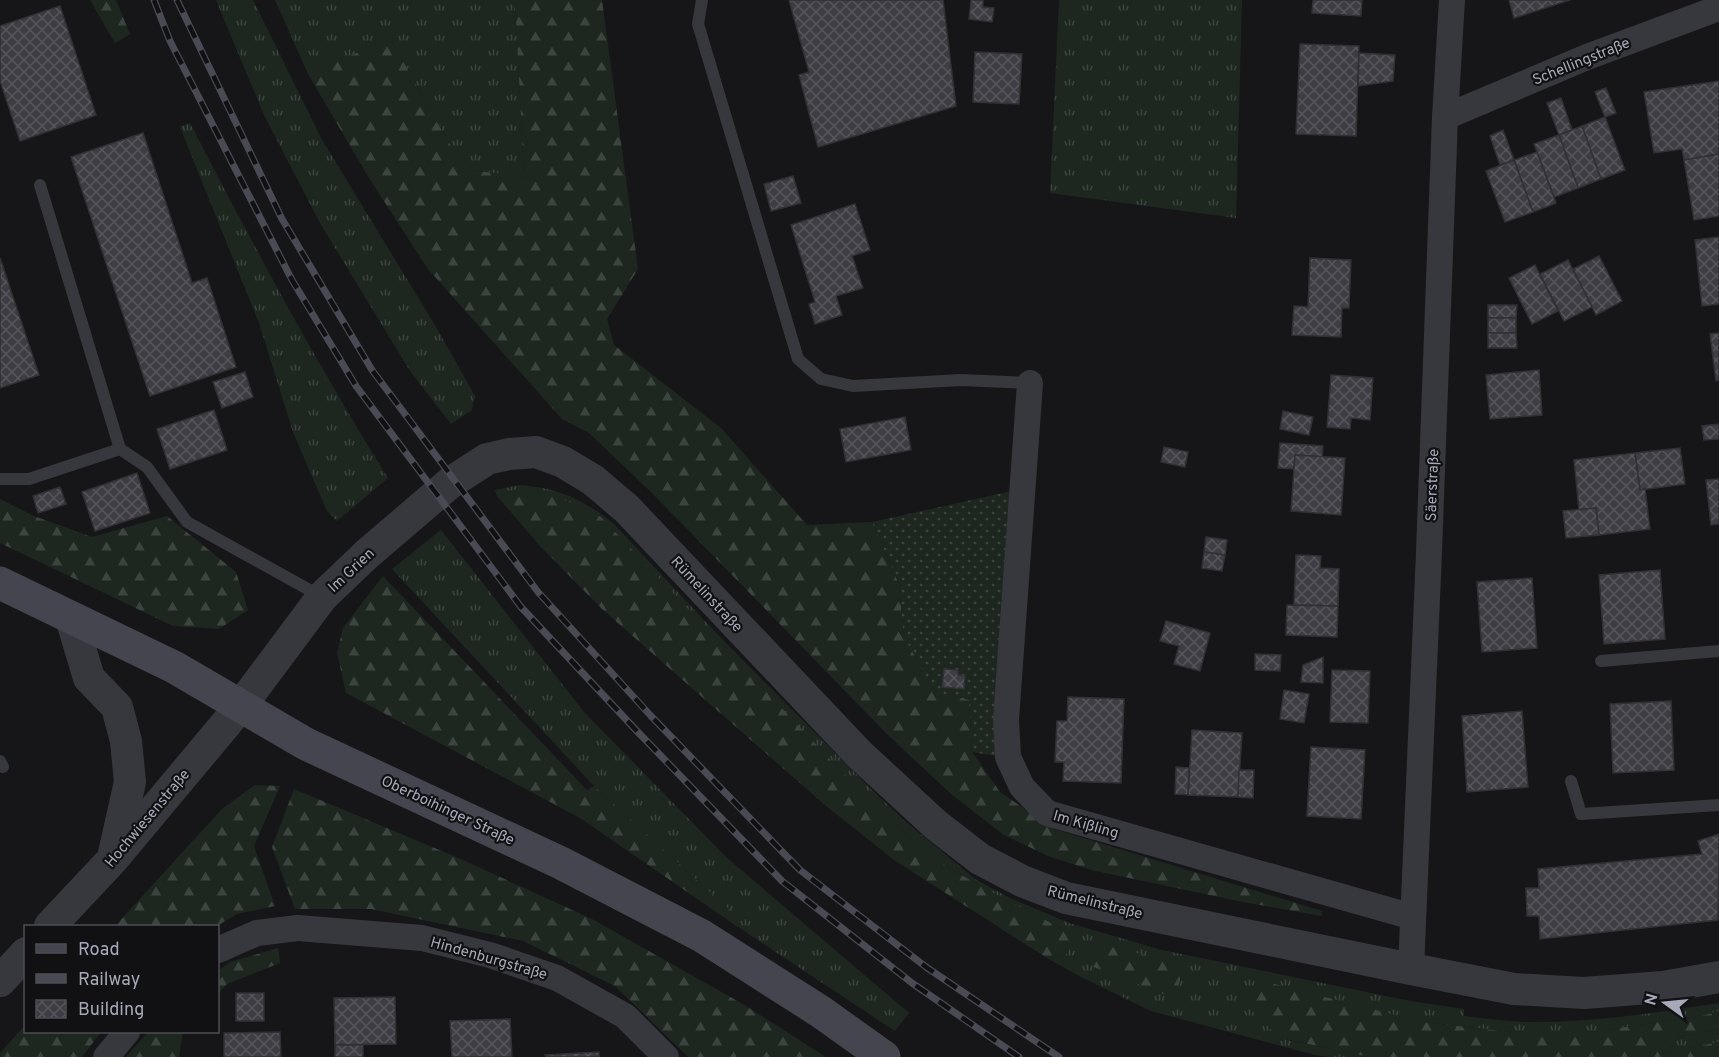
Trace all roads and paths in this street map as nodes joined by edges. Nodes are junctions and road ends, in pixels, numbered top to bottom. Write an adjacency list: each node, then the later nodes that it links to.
1 (702, 0): 6 (lane)
2 (1452, 0): 4 (street, Säerstraße)
3 (1719, 8): 4 (street, Schellingstraße)
4 (1445, 117): 19 (street, Säerstraße)
5 (39, 185): 7 (lane)
6 (1030, 384): 19 (street, Im Kißling)
7 (120, 449): 9 (lane); 11 (lane)
8 (488, 459): 11 (street, Im Grien); 23 (street, Rümelinstraße)
9 (0, 479)
10 (0, 583): 12 (main road, Oberboihinger Straße)
11 (322, 597): 15 (street, Im Grien)
12 (71, 618): 15 (main road, Oberboihinger Straße); 18 (street)
13 (1719, 651): 14 (lane)
14 (1601, 661)
15 (240, 707): 18 (street, Hochwiesenstraße); 29 (main road, Oberboihinger Straße)
16 (1571, 781): 17 (lane)
17 (1719, 805)
18 (113, 859): 20 (street, Hochwiesenstraße)
19 (1413, 917): 23 (street, Säerstraße)
20 (52, 925)
21 (219, 950): 28 (street, Hindenburgstraße)
22 (24, 955): 25 (street)
23 (1411, 969): 24 (street, Rümelinstraße)
24 (1719, 977)
25 (0, 981)
26 (126, 1033): 27 (street)
27 (106, 1057)
28 (666, 1057)
29 (884, 1057)

